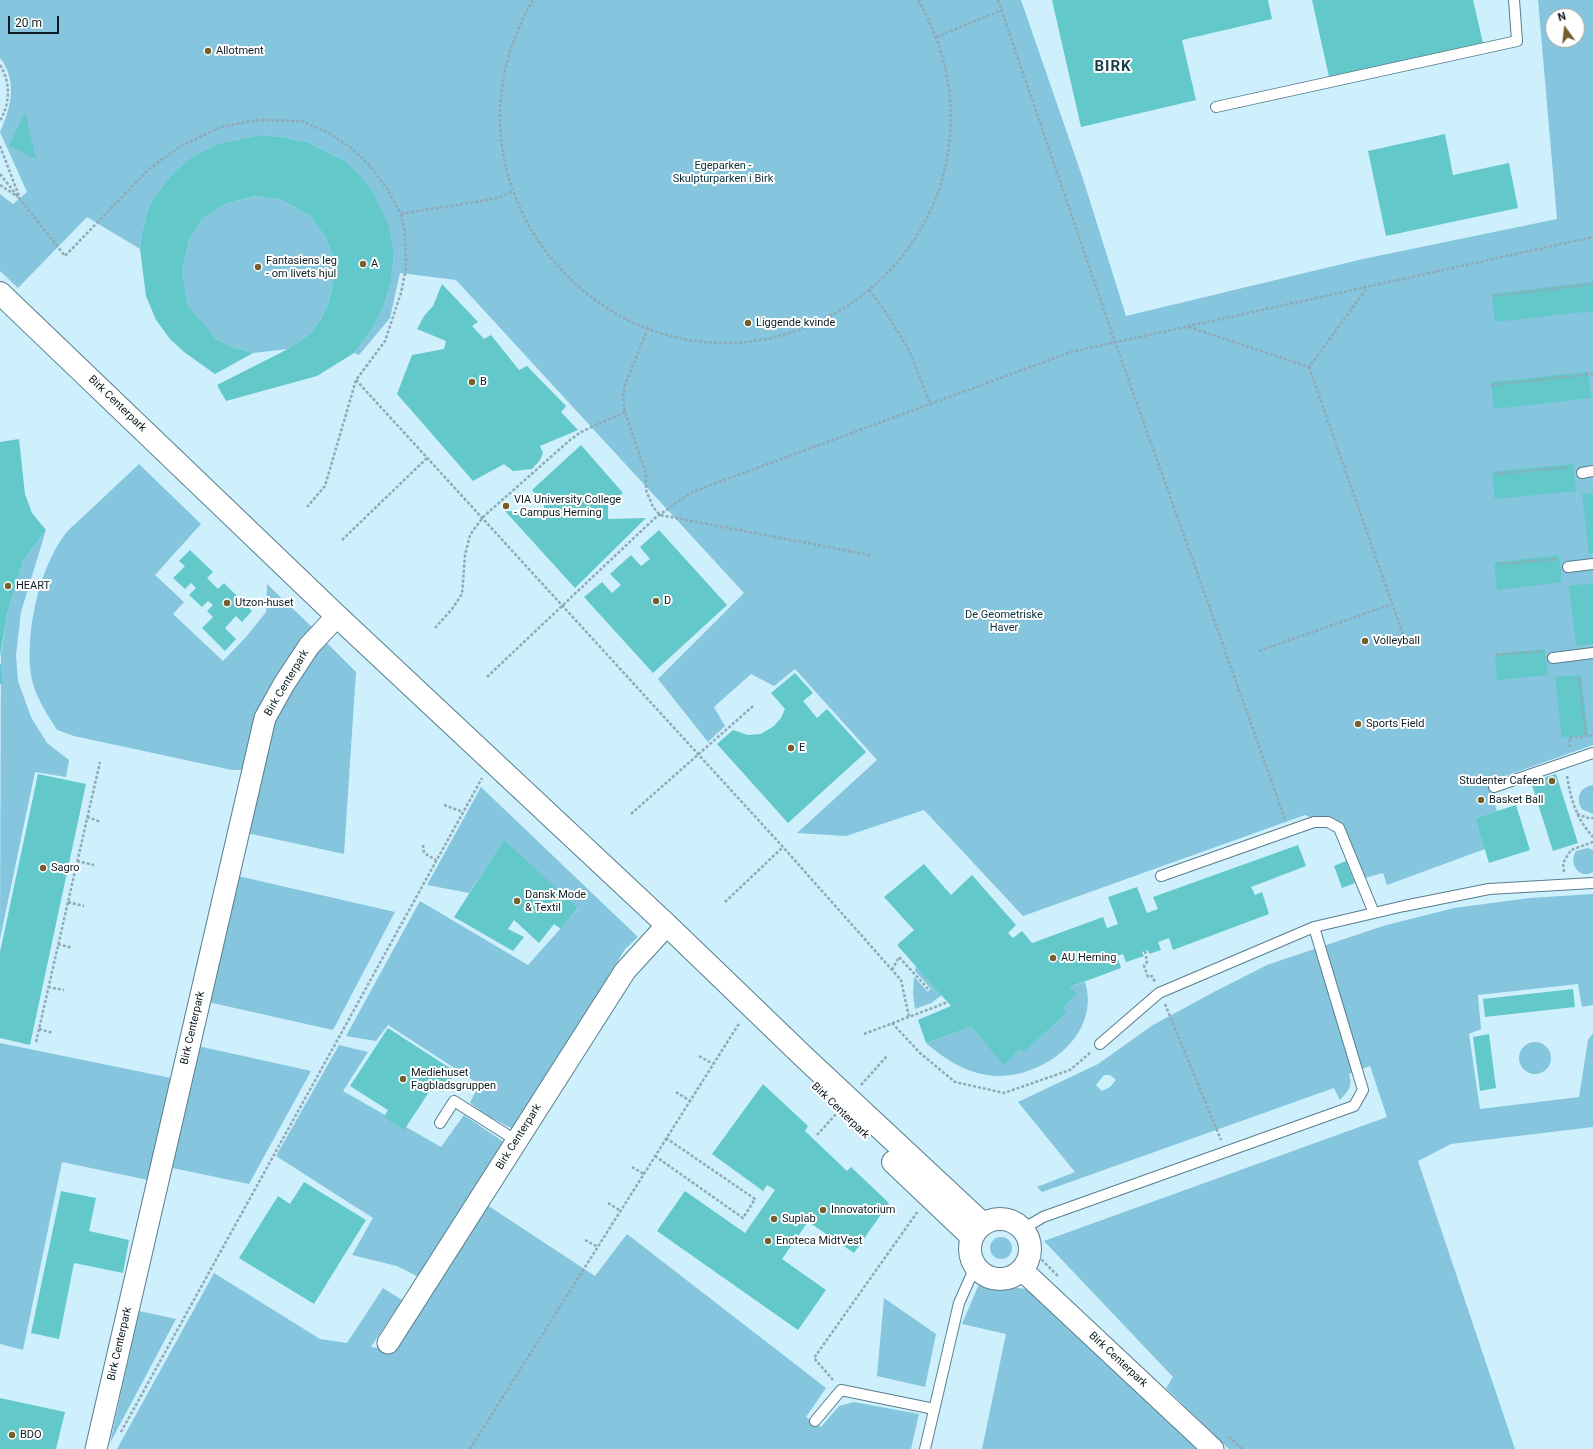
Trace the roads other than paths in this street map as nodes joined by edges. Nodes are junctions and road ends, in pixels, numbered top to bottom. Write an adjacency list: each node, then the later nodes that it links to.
1 (1514, 0): 2 (lane)
2 (1216, 107)
3 (0, 293): 5 (street, Birk Centerpark)
4 (0, 311): 5 (street, Birk Centerpark)
5 (148, 443): 10 (street, Birk Centerpark)
6 (1580, 469): 7 (lane)
7 (1593, 471)
8 (1566, 562): 9 (lane)
9 (1593, 564)
10 (333, 620): 19 (street, Birk Centerpark); 19 (street, Birk Centerpark); 30 (street, Birk Centerpark)
11 (1593, 653): 12 (lane)
12 (1553, 658)
13 (1593, 753): 14 (lane)
14 (1494, 787)
15 (1161, 876): 17 (lane)
16 (1593, 883): 17 (lane)
17 (1374, 913): 18 (lane)
18 (1314, 927): 20 (lane); 23 (lane)
19 (662, 931): 22 (street, Birk Centerpark); 24 (street, Birk Centerpark); 24 (street, Birk Centerpark)
20 (1100, 1044)
21 (440, 1123): 22 (lane)
22 (517, 1141): 27 (street, Birk Centerpark)
23 (1023, 1228): 24 (street); 26 (street)
24 (977, 1230): 25 (street)
25 (975, 1266): 26 (street); 28 (lane)
26 (1022, 1270): 32 (street, Birk Centerpark)
27 (388, 1343)
28 (934, 1409): 29 (lane); 31 (lane)
29 (815, 1421)
30 (96, 1449)
31 (925, 1449)
32 (1213, 1449)

